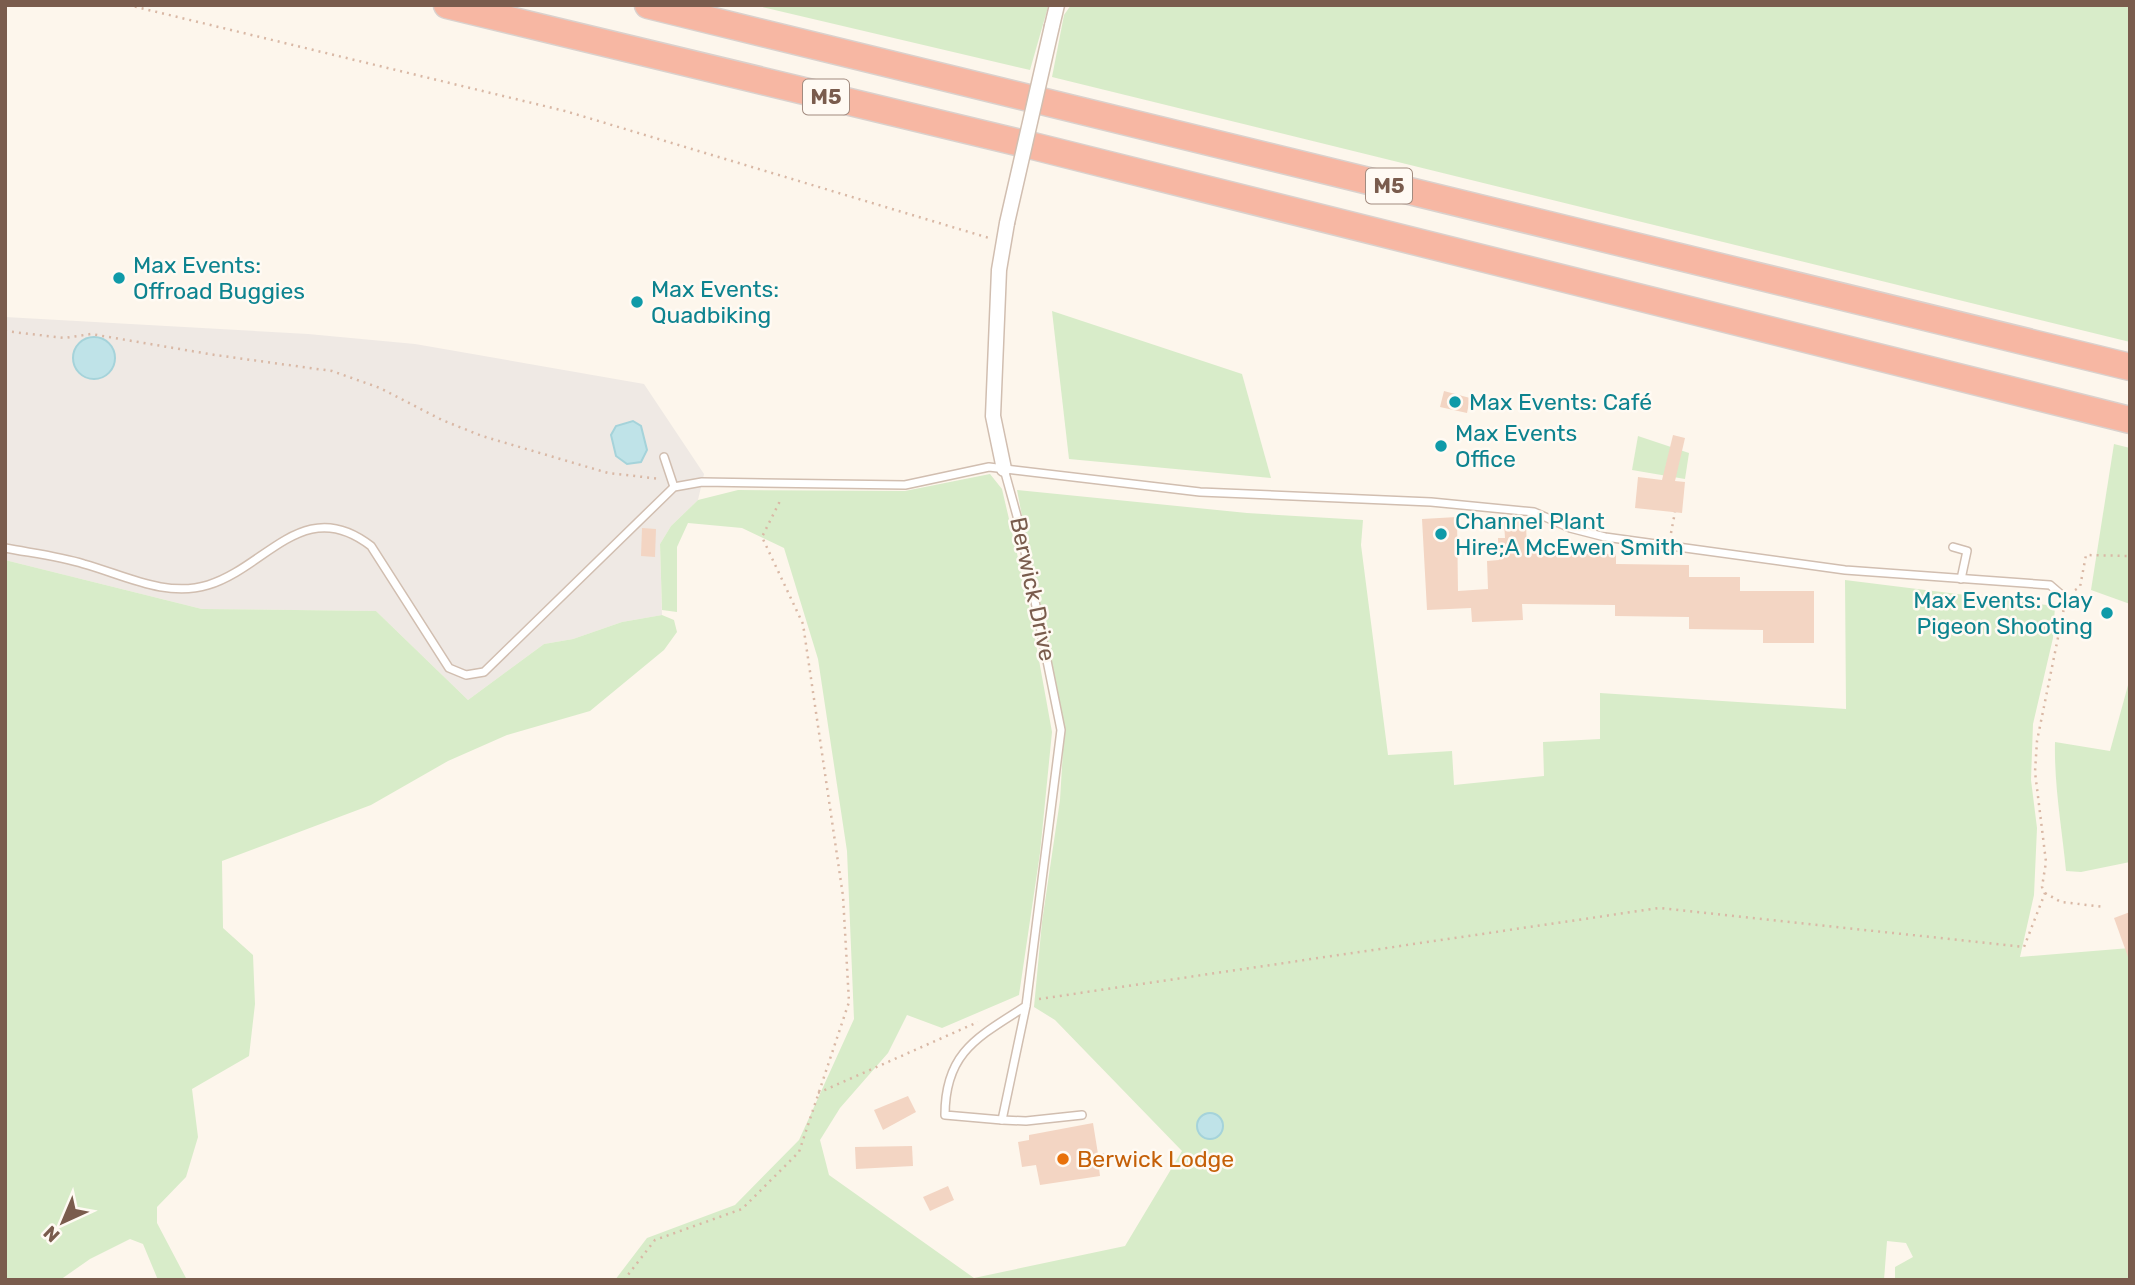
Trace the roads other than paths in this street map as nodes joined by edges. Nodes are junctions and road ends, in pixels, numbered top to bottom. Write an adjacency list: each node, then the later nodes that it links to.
1 (447, 5): 5 (highway, M5)
2 (648, 5): 4 (highway, M5)
3 (1057, 5): 7 (street, Berwick Drive, bridge)
4 (2130, 367)
5 (2130, 420)
6 (664, 457): 8 (lane)
7 (1004, 468): 8 (lane); 11 (lane); 13 (lane, Berwick Drive)
8 (674, 487): 10 (lane)
9 (1953, 547): 11 (lane)
10 (5, 548)
11 (1961, 579): 12 (lane)
12 (2064, 597)
13 (1027, 1003): 15 (lane, Berwick Drive); 15 (lane)
14 (1082, 1115): 15 (lane)
15 (1002, 1120)

